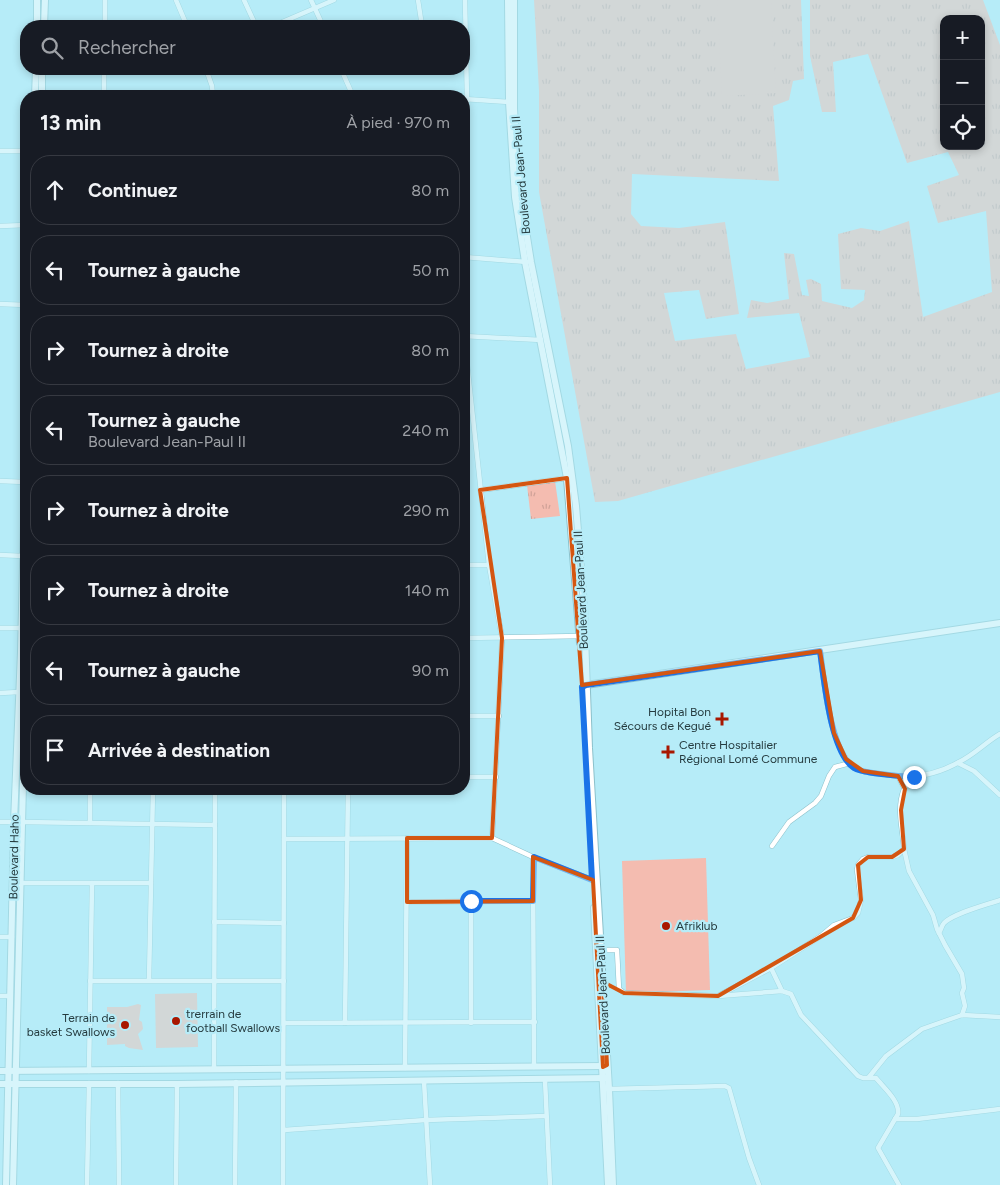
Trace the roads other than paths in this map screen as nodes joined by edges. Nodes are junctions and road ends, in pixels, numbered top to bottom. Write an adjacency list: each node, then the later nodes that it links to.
1 (37, 0): 13 (main road)
2 (45, 0): 14 (main road)
3 (105, 0): 15 (street)
4 (176, 0): 16 (street)
5 (244, 0): 17 (street)
6 (311, 0): 12 (street)
7 (334, 0): 12 (street)
8 (418, 0): 20 (street)
9 (465, 0): 21 (street)
10 (508, 0): 35 (main road, Boulevard Jean-Paul II)
11 (514, 0): 41 (main road, Boulevard Jean-Paul II)
12 (315, 8): 18 (street); 19 (street)
13 (37, 20)
14 (44, 20)
15 (105, 20)
16 (184, 20)
17 (253, 20)
18 (287, 20)
19 (320, 20)
20 (421, 20)
21 (464, 20)
22 (36, 75): 28 (main road)
23 (41, 75): 29 (main road)
24 (104, 75): 30 (street)
25 (208, 75): 31 (street)
26 (344, 75): 32 (street)
27 (465, 75): 33 (street)
28 (38, 90)
29 (39, 90)
30 (104, 90)
31 (212, 90)
32 (350, 90)
33 (465, 90)
34 (470, 99): 35 (street)
35 (509, 102): 41 (main road, Boulevard Jean-Paul II)
36 (0, 151): 37 (street)
37 (20, 151)
38 (20, 225): 39 (street)
39 (0, 226)
40 (470, 257): 41 (street)
41 (528, 262): 45 (main road, Boulevard Jean-Paul II); 58 (main road, Boulevard Jean-Paul II)
42 (0, 304): 43 (street)
43 (20, 305)
44 (470, 336): 45 (street)
45 (541, 340): 47 (main road, Boulevard Jean-Paul II)
46 (470, 393): 50 (street)
47 (567, 478): 50 (street); 58 (main road, Boulevard Jean-Paul II)
48 (0, 481): 49 (street)
49 (20, 482)
50 (480, 490): 53 (street)
51 (0, 555): 52 (street)
52 (20, 556)
53 (490, 565): 54 (street); 60 (street)
54 (470, 566)
55 (1000, 623): 61 (main road)
56 (0, 628): 57 (street)
57 (20, 628)
58 (582, 636): 60 (street); 63 (main road, Boulevard Jean-Paul II)
59 (470, 638): 60 (street)
60 (502, 638): 67 (street)
61 (820, 651): 63 (main road); 69 (street)
62 (20, 679): 65 (main road, Boulevard Haho)
63 (584, 686): 96 (main road, Boulevard Jean-Paul II); 109 (main road, Boulevard Jean-Paul II)
64 (0, 692): 65 (street)
65 (19, 692): 84 (main road, Boulevard Haho)
66 (470, 716): 67 (street)
67 (499, 716): 73 (street)
68 (1000, 734): 70 (street)
69 (850, 763): 71 (street); 93 (street)
70 (958, 763): 74 (street); 82 (street)
71 (898, 776): 74 (street); 75 (street)
72 (470, 777): 73 (street)
73 (496, 777): 91 (street)
74 (914, 777): 75 (street)
75 (905, 789): 94 (street)
76 (23, 795): 85 (main road, Boulevard Haho)
77 (90, 795): 86 (street)
78 (153, 795): 87 (street)
79 (215, 795): 88 (street)
80 (284, 795): 92 (street)
81 (348, 795): 89 (street)
82 (1000, 795)
83 (0, 822): 84 (street)
84 (14, 822): 108 (main road, Boulevard Haho)
85 (22, 822): 86 (street); 98 (main road, Boulevard Haho)
86 (90, 823): 87 (street)
87 (152, 824): 88 (street); 97 (street)
88 (215, 825): 104 (street)
89 (347, 838): 90 (street); 92 (street); 123 (street)
90 (407, 838): 91 (street); 103 (street)
91 (492, 838): 95 (street)
92 (284, 839): 105 (street)
93 (772, 846)
94 (904, 849): 106 (street); 110 (street)
95 (534, 857): 96 (street); 102 (street)
96 (592, 880): 126 (main road, Boulevard Jean-Paul II)
97 (151, 883): 99 (street); 111 (street)
98 (20, 884): 99 (street); 131 (main road, Boulevard Haho)
99 (92, 884): 112 (street)
100 (1000, 900): 106 (street)
101 (471, 901): 102 (street); 103 (street); 124 (street)
102 (533, 901): 121 (street)
103 (407, 902): 125 (street)
104 (214, 922): 105 (street); 113 (street)
105 (284, 923): 114 (street)
106 (939, 933): 119 (street)
107 (0, 937): 108 (street)
108 (12, 937): 117 (main road, Boulevard Haho)
109 (601, 950): 118 (street); 126 (main road, Boulevard Jean-Paul II)
110 (771, 968): 115 (street); 118 (street)
111 (149, 980): 112 (street); 113 (street)
112 (90, 981): 132 (street)
113 (215, 981): 114 (street); 130 (street)
114 (284, 981): 122 (street)
115 (782, 991): 118 (street); 134 (street)
116 (0, 996): 117 (street)
117 (10, 996): 131 (main road, Boulevard Haho)
118 (718, 996)
119 (962, 1015): 120 (street); 134 (street)
120 (1000, 1017)
121 (535, 1022): 124 (street); 127 (street)
122 (285, 1023): 123 (street); 128 (street)
123 (345, 1023): 125 (street)
124 (471, 1023): 125 (street)
125 (406, 1024): 129 (street)
126 (605, 1066): 127 (main road); 135 (main road, Boulevard Jean-Paul II)
127 (534, 1067): 129 (main road)
128 (284, 1068): 129 (main road); 130 (main road); 139 (street)
129 (405, 1068)
130 (214, 1069): 132 (main road)
131 (12, 1070): 132 (main road); 133 (main road); 143 (main road, Boulevard Haho)
132 (89, 1070)
133 (0, 1071)
134 (870, 1077): 148 (street)
135 (606, 1078): 136 (main road); 145 (main road, Boulevard Jean-Paul II)
136 (545, 1080): 137 (main road); 147 (street)
137 (424, 1081): 139 (main road); 149 (street)
138 (236, 1082): 139 (main road); 144 (main road); 157 (street)
139 (284, 1082): 150 (street)
140 (89, 1083): 141 (main road); 143 (main road); 154 (street)
141 (118, 1083): 144 (main road); 155 (street)
142 (0, 1084): 143 (main road)
143 (12, 1084): 151 (main road, Boulevard Haho); 153 (main road, Boulevard Haho)
144 (176, 1084): 156 (street)
145 (607, 1089): 161 (main road, Boulevard Jean-Paul II); 162 (main road, Boulevard Jean-Paul II); 163 (street)
146 (1000, 1109): 148 (street)
147 (546, 1116): 149 (street); 160 (street)
148 (895, 1119): 164 (street)
149 (426, 1120): 150 (street); 159 (street)
150 (284, 1130): 158 (street)
151 (3, 1145): 152 (main road, Boulevard Haho)
152 (6, 1185)
153 (13, 1185)
154 (88, 1185)
155 (119, 1185)
156 (176, 1185)
157 (235, 1185)
158 (283, 1185)
159 (430, 1185)
160 (550, 1185)
161 (608, 1185)
162 (613, 1185)
163 (759, 1185)
164 (899, 1185)

